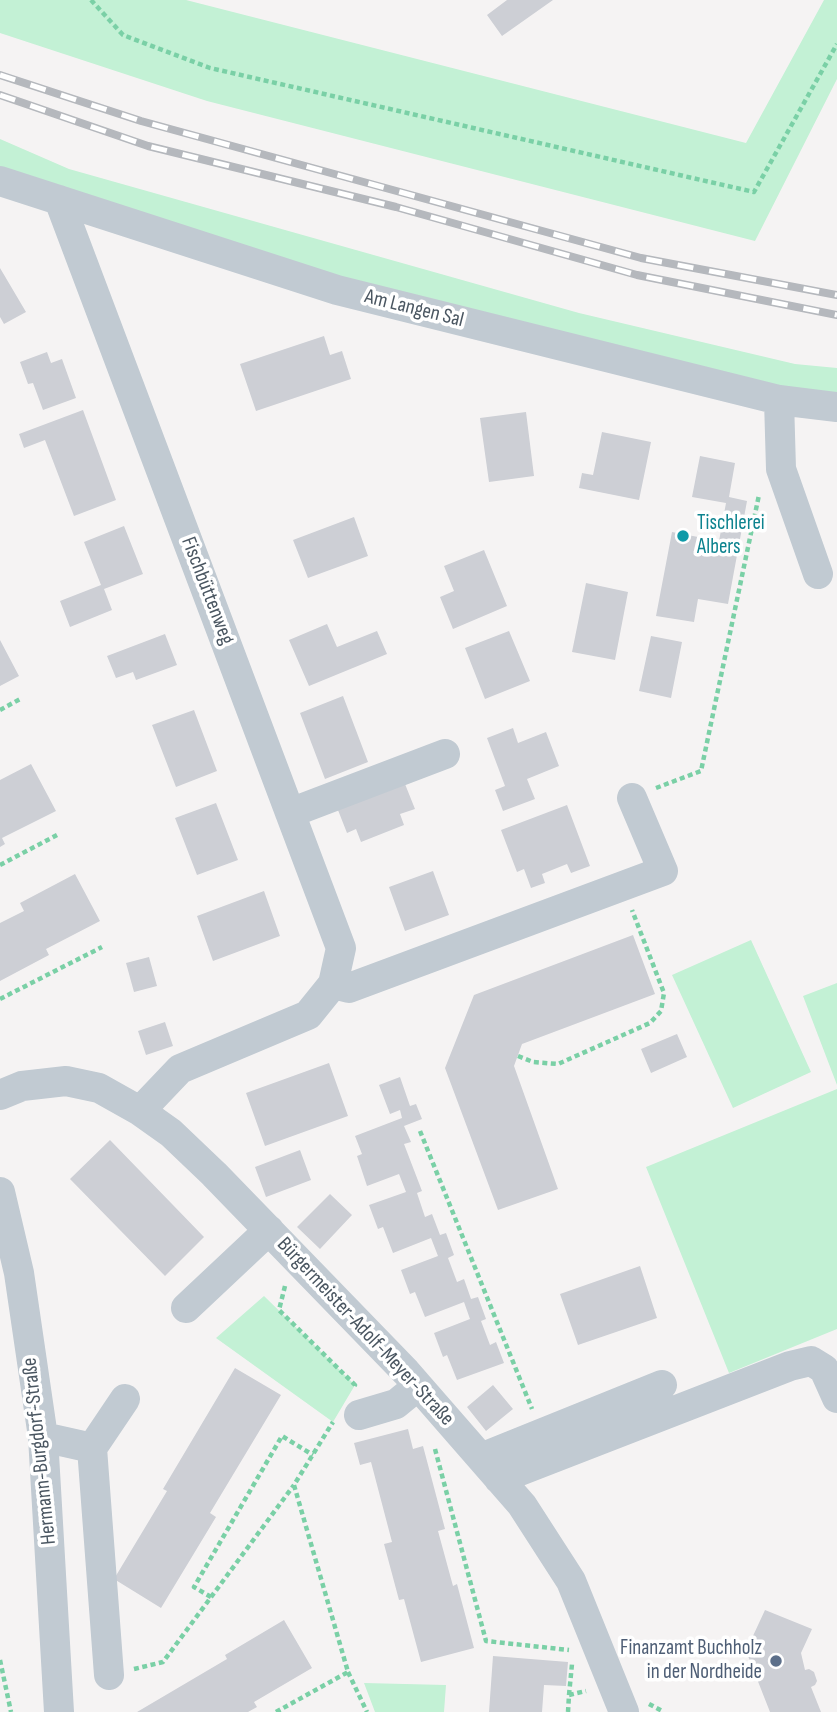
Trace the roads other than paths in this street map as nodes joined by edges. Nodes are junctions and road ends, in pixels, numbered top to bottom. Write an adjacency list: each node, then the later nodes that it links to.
1 (0, 181): 2 (street, Am Langen Sal)
2 (59, 200): 3 (street, Am Langen Sal); 8 (street, Fischbüttenweg)
3 (779, 400): 4 (street, Am Langen Sal); 5 (street)
4 (837, 407)
5 (818, 575)
6 (445, 754): 8 (street)
7 (632, 798): 9 (street)
8 (290, 813): 9 (street, Fischbüttenweg)
9 (333, 984): 11 (street, Fischbüttenweg)
10 (0, 1095): 11 (street, Bürgermeister-Adolf-Meyer-Straße)
11 (140, 1111): 13 (street, Bürgermeister-Adolf-Meyer-Straße)
12 (0, 1192): 14 (street, Hermann-Burgdorf-Straße)
13 (269, 1230): 15 (street); 17 (street, Bürgermeister-Adolf-Meyer-Straße)
14 (10, 1274): 21 (street, Hermann-Burgdorf-Straße)
15 (186, 1308)
16 (662, 1385): 23 (street)
17 (418, 1386): 20 (street); 23 (street, Bürgermeister-Adolf-Meyer-Straße)
18 (125, 1398): 22 (street)
19 (837, 1398): 23 (street)
20 (349, 1407)
21 (43, 1437): 22 (street); 25 (street, Hermann-Burgdorf-Straße)
22 (92, 1448): 24 (street)
23 (490, 1469): 26 (street, Bürgermeister-Adolf-Meyer-Straße)
24 (108, 1675)
25 (59, 1712)
26 (624, 1712)

